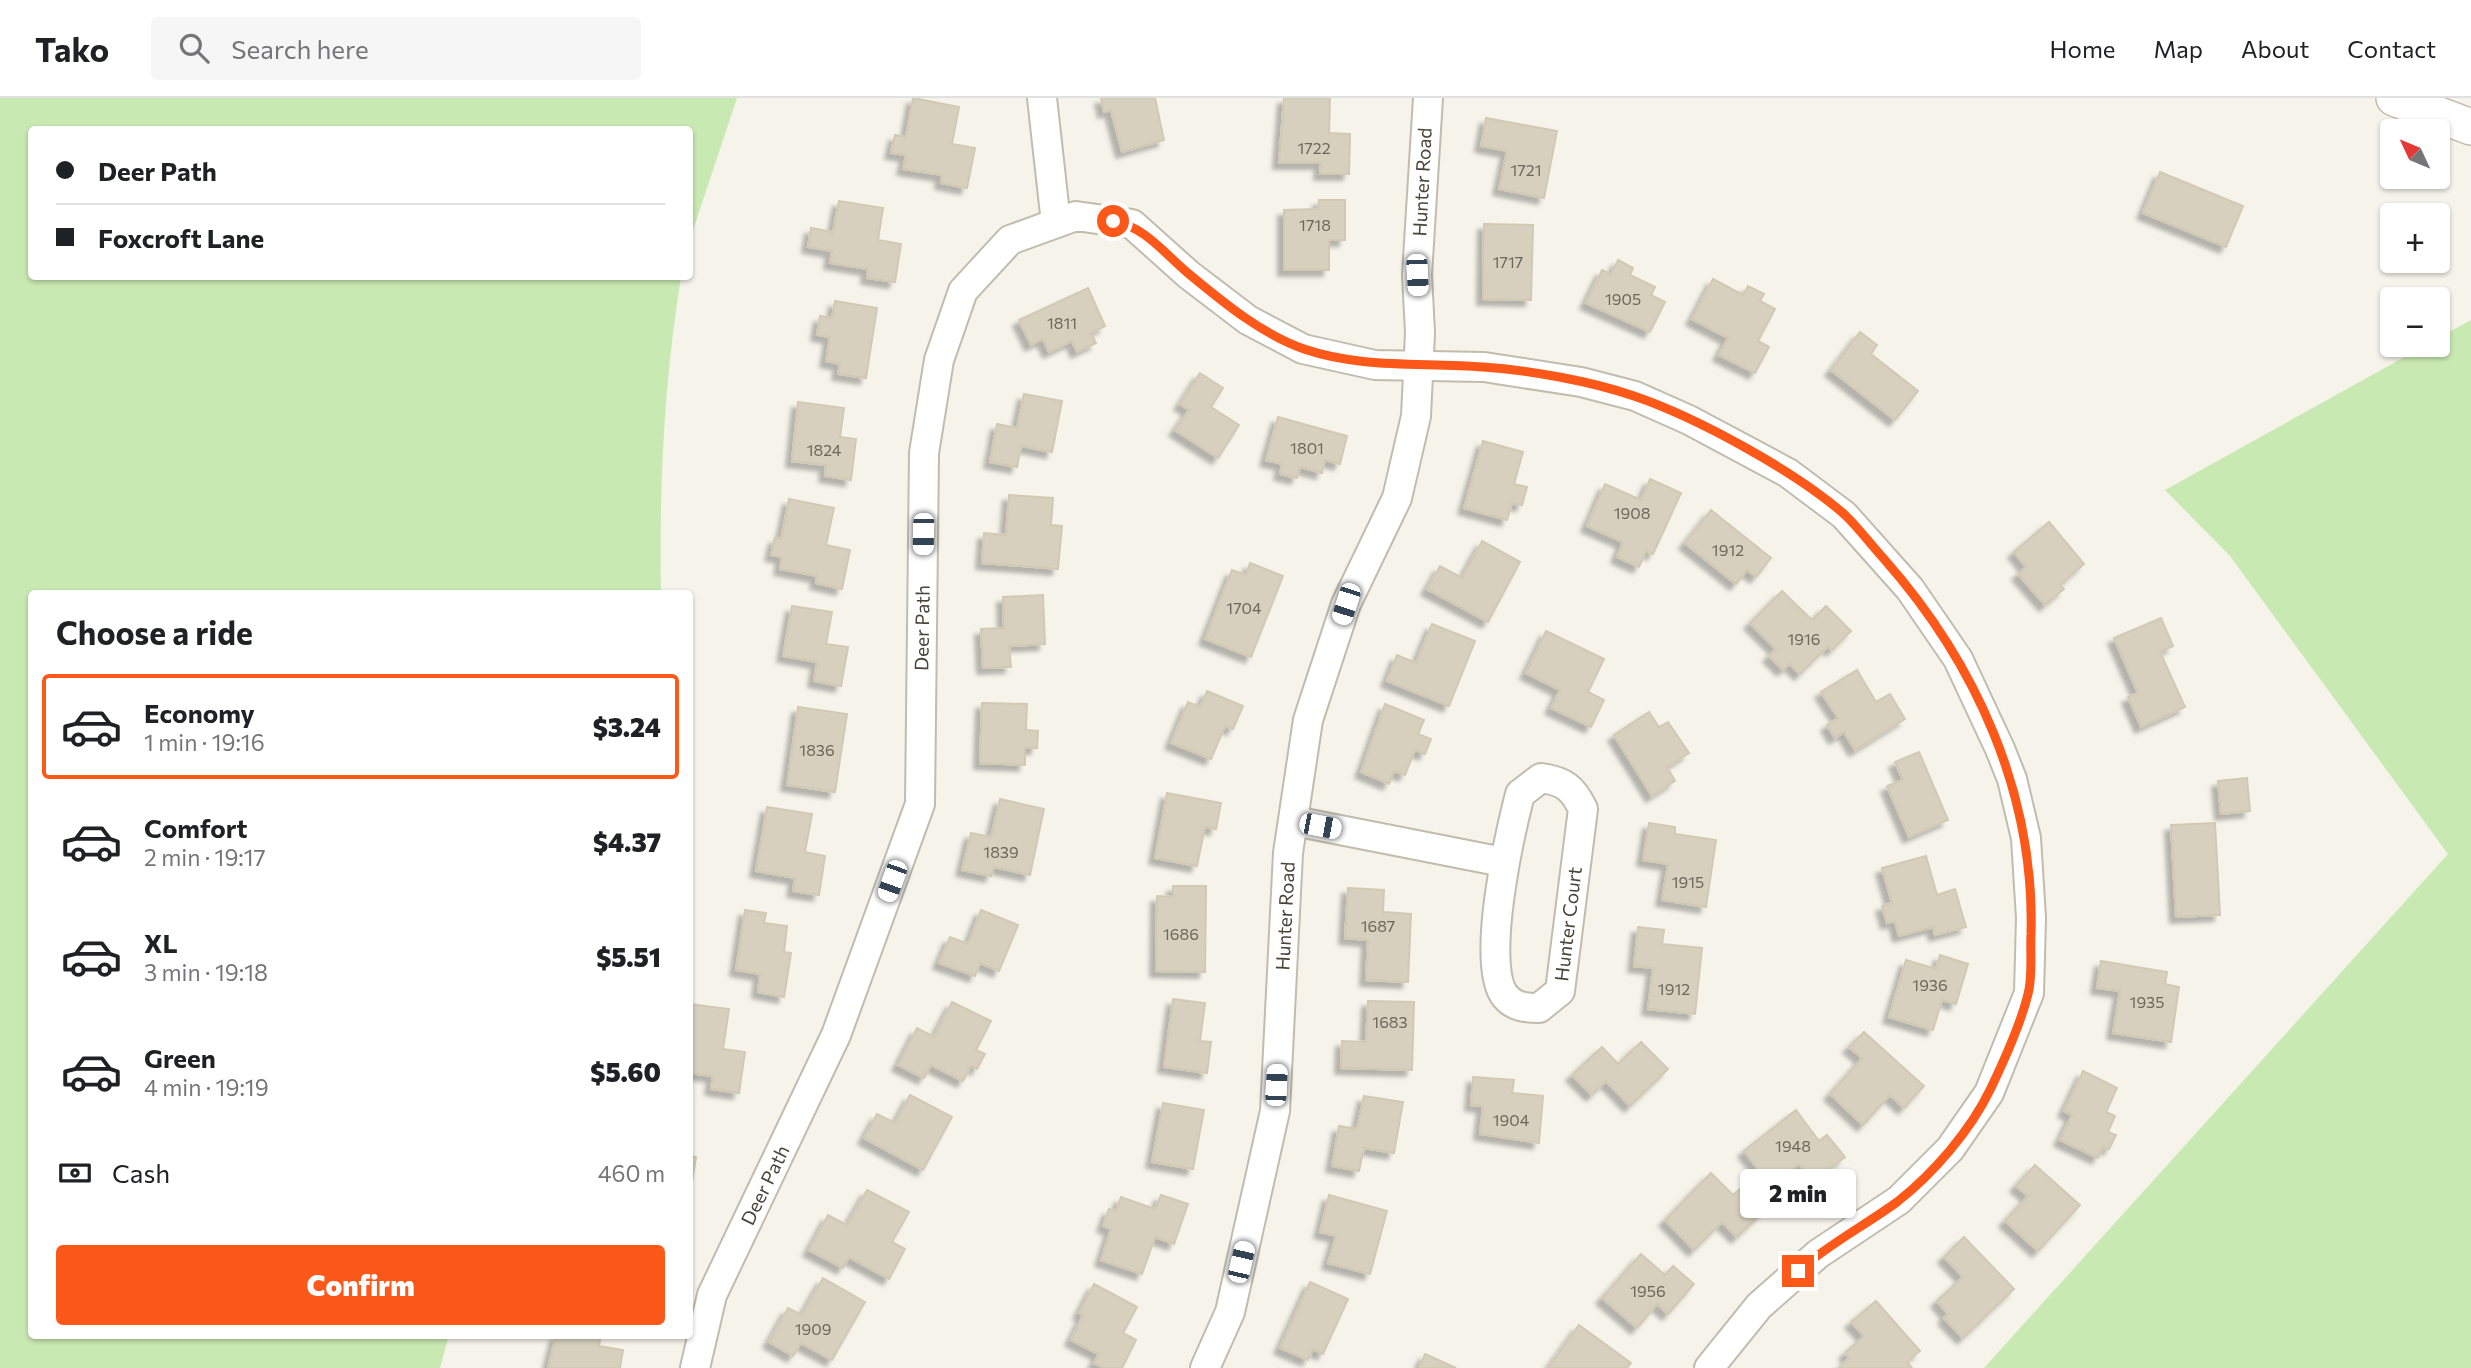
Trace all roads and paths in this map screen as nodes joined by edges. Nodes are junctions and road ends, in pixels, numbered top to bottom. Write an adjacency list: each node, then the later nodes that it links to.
1 (1042, 98): 5 (street)
2 (1428, 98): 6 (street, Hunter Road)
3 (2394, 98): 4 (street)
4 (2471, 127)
5 (1056, 223): 6 (street, Deer Path); 9 (street, Deer Path)
6 (1419, 367): 7 (street, Hunter Road); 11 (street, Deer Path)
7 (1294, 821): 8 (street); 10 (street, Hunter Road)
8 (1503, 862): 8 (street, Hunter Court)
9 (695, 1368)
10 (1205, 1368)
11 (1709, 1368)

